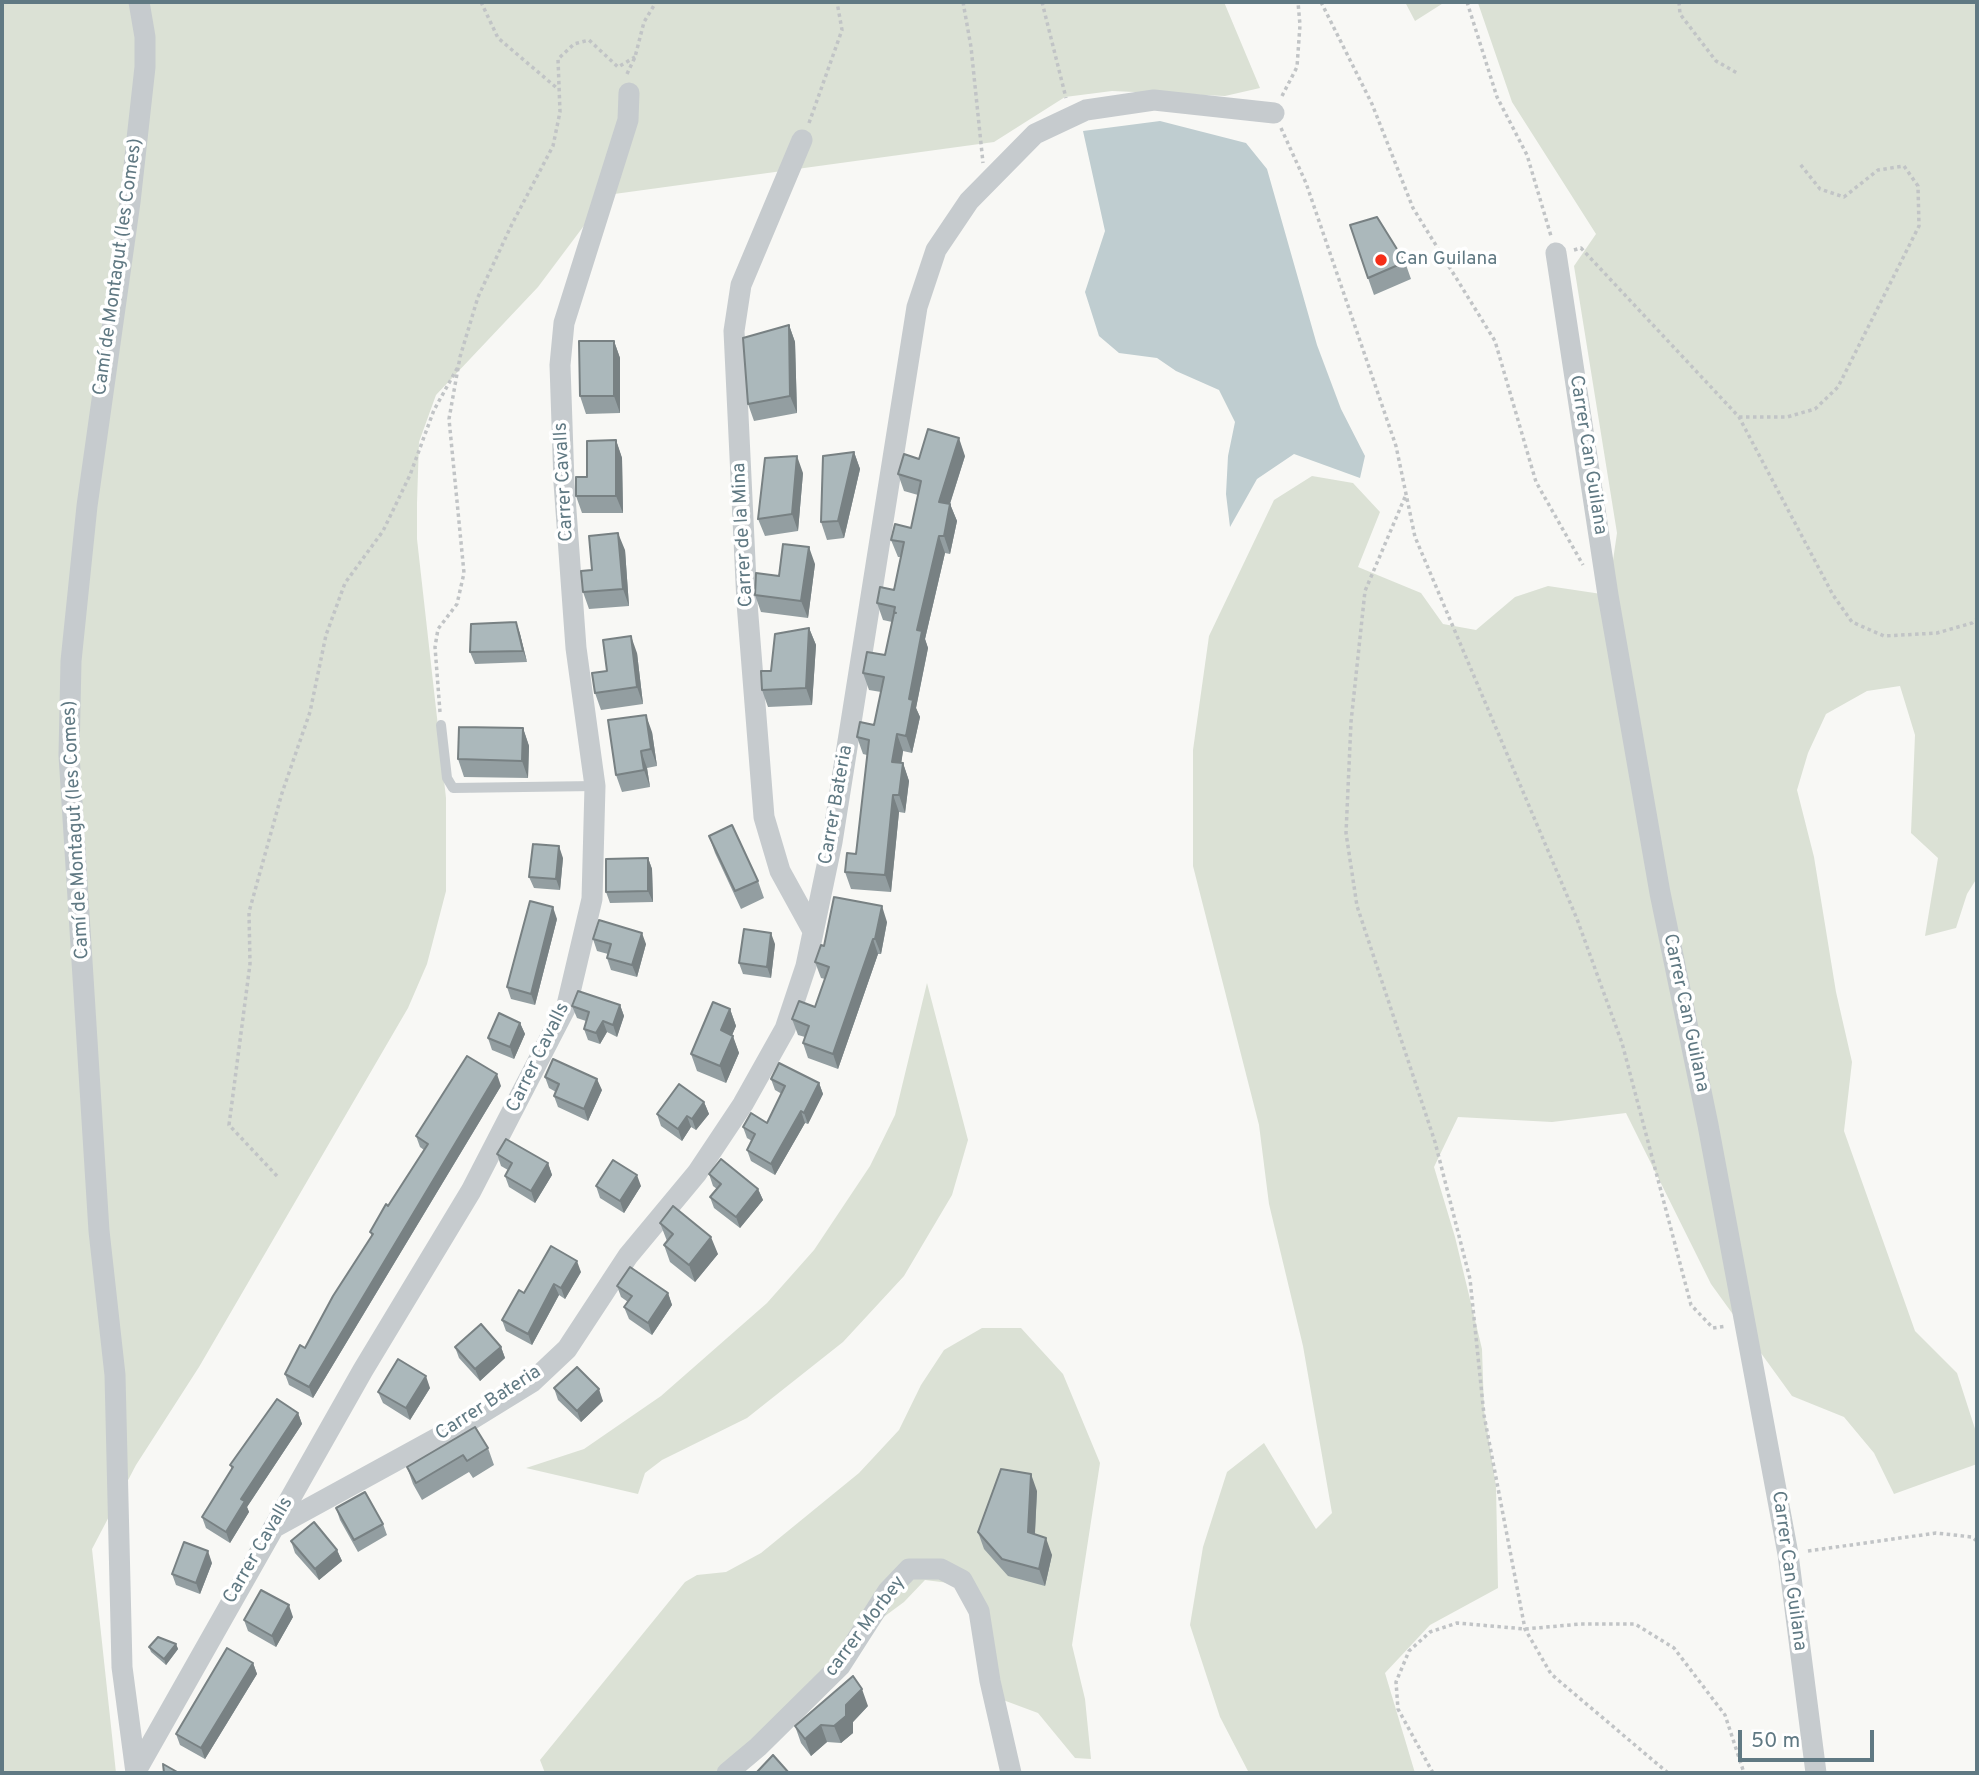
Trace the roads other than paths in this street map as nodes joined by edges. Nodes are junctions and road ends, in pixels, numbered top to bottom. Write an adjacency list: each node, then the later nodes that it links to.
1 (139, 2): 10 (street, Camí de Montagut (les Comes))
2 (629, 93): 7 (street, Carrer Cavalls)
3 (1274, 113): 8 (street, Carrer Bateria)
4 (802, 140): 8 (street, Carrer de la Mina)
5 (1556, 253): 13 (street, Carrer Can Guilana)
6 (441, 725): 7 (lane)
7 (595, 786): 9 (street, Carrer Cavalls)
8 (813, 931): 9 (street, Carrer Bateria)
9 (273, 1528): 10 (street, Carrer Cavalls)
10 (136, 1772)
11 (727, 1773): 12 (street, carrer Morbey)
12 (1011, 1773)
13 (1816, 1773)

